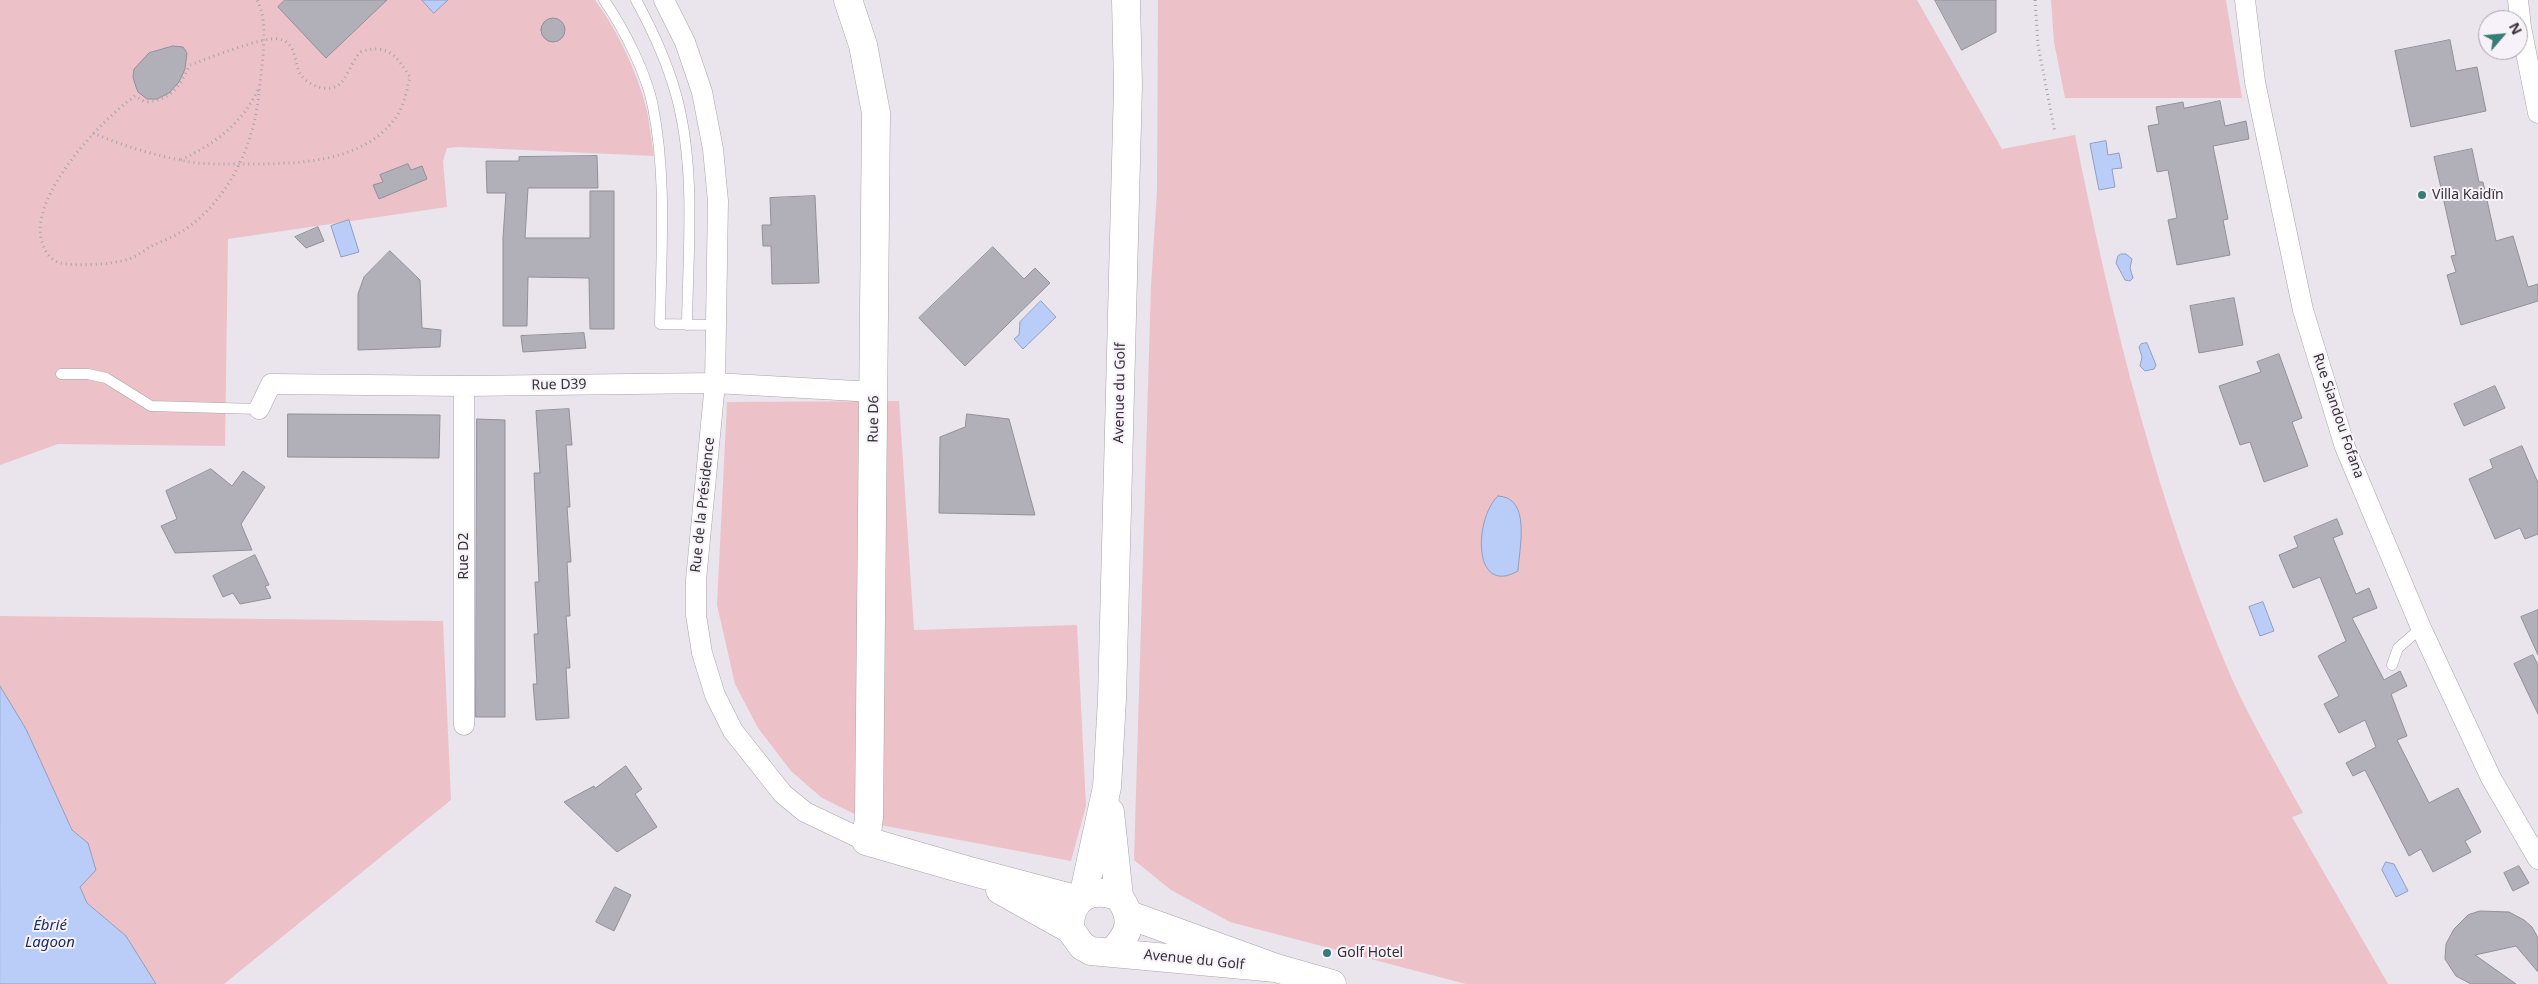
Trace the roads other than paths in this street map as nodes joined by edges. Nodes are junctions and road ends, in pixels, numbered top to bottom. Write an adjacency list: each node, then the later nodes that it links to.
1 (604, 0): 9 (lane)
2 (636, 0): 9 (lane)
3 (664, 0): 10 (street, Rue de la Présidence)
4 (848, 0): 14 (main road, Rue D6)
5 (1126, 0): 19 (main road, Avenue du Golf)
6 (2245, 0): 16 (street, Rue Siandou Fofana)
7 (2518, 0): 8 (street)
8 (2538, 113)
9 (687, 325): 10 (lane)
10 (716, 325): 12 (street, Rue de la Présidence)
11 (61, 374): 15 (lane)
12 (715, 383): 13 (street, Rue D39); 14 (street, Rue D39); 20 (street, Rue de la Présidence)
13 (464, 386): 15 (street, Rue D39); 18 (street, Rue D2)
14 (874, 392): 20 (main road, Rue D6)
15 (259, 409)
16 (2421, 628): 17 (lane); 21 (street, Rue Siandou Fofana)
17 (2392, 665)
18 (464, 725)
19 (1107, 786): 23 (main road, Avenue du Golf); 24 (main road, Avenue du Golf)
20 (866, 841): 22 (main road, Rue de la Présidence)
21 (2538, 859)
22 (966, 870): 23 (main road, Rue de la Présidence); 25 (main road, Rue de la Présidence)
23 (1081, 899): 24 (main road, Avenue du Golf); 25 (main road, Avenue du Golf)
24 (1124, 906): 26 (main road, Avenue du Golf); 27 (main road, Avenue du Golf)
25 (1070, 929): 26 (main road, Avenue du Golf)
26 (1112, 952): 27 (main road, Avenue du Golf)
27 (1276, 968): 28 (main road, Avenue du Golf)
28 (1332, 984)

